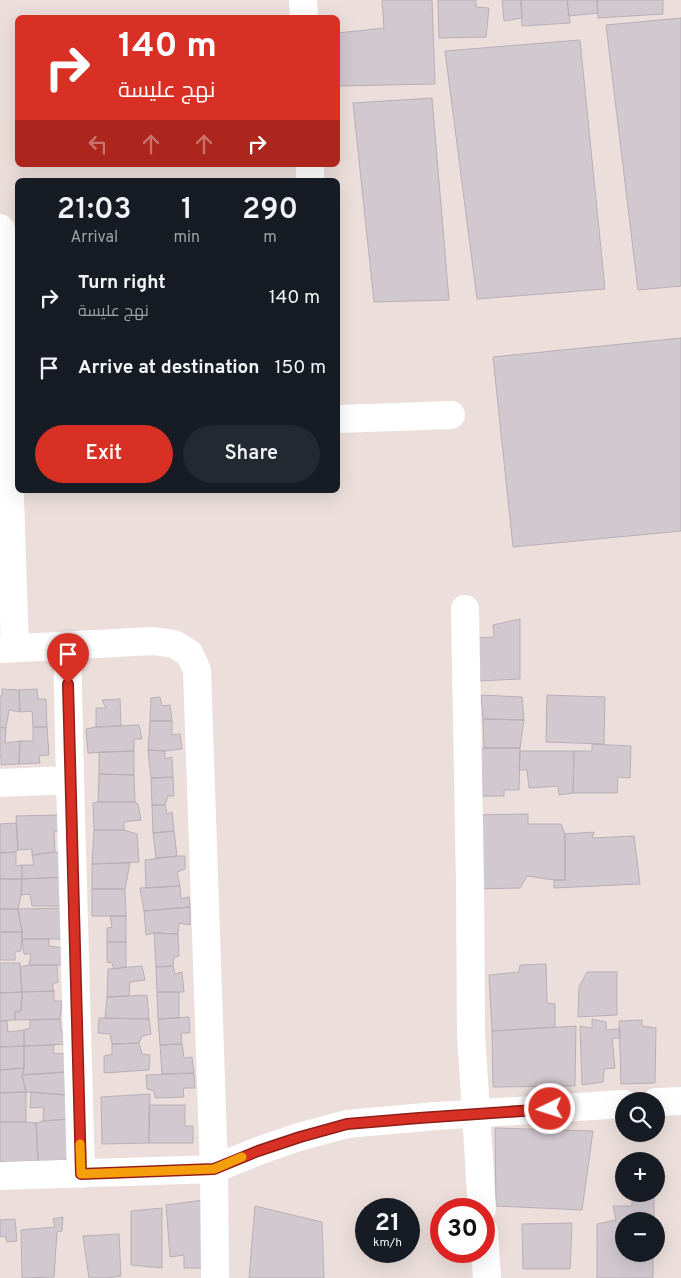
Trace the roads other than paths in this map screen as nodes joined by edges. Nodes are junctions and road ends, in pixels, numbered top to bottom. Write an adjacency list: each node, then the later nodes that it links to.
1 (303, 0): 2 (street)
2 (304, 15)
3 (0, 228): 4 (street)
4 (2, 324): 9 (street)
5 (451, 415): 6 (street)
6 (340, 419)
7 (465, 609): 15 (street)
8 (67, 645): 9 (street); 10 (street); 16 (street)
9 (7, 648)
10 (70, 780): 11 (street); 17 (street)
11 (0, 783)
12 (681, 1101): 13 (street)
13 (665, 1102)
14 (615, 1105): 15 (street)
15 (476, 1114): 16 (street); 19 (street)
16 (214, 1169): 17 (street); 21 (street)
17 (81, 1174): 18 (street)
18 (0, 1176)
19 (481, 1198)
20 (486, 1263): 22 (street)
21 (215, 1278)
22 (487, 1278)

